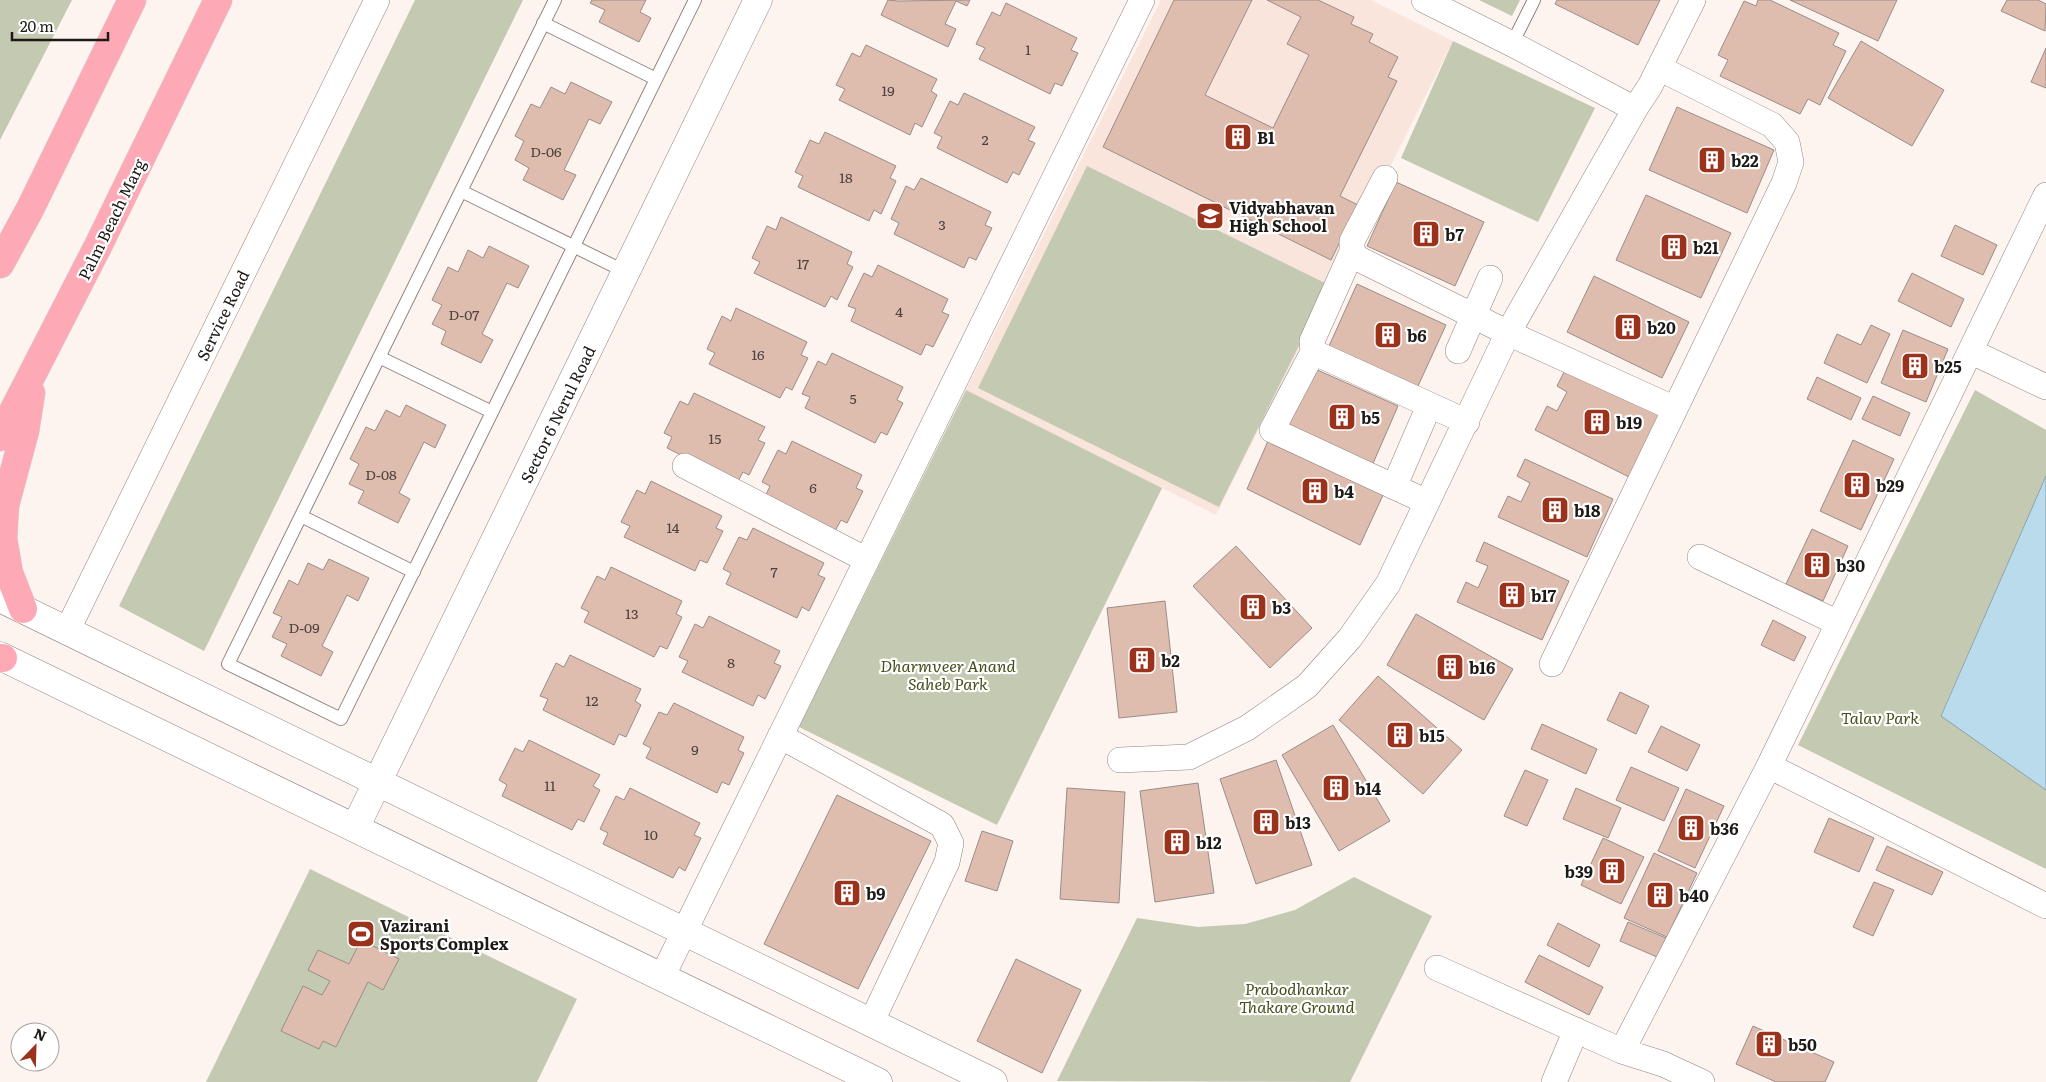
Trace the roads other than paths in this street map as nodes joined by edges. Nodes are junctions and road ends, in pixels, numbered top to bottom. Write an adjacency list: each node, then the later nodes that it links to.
1 (132, 0): 21 (main road)
2 (218, 0): 30 (main road, Palm Beach Marg)
3 (377, 0): 46 (street, Service Road)
4 (554, 0): 11 (lane)
5 (695, 0): 14 (lane)
6 (758, 0): 22 (street, Sector 6 Nerul Road)
7 (1142, 0): 42 (street)
8 (1424, 0): 12 (street)
9 (1534, 0): 12 (lane)
10 (1693, 0): 13 (street)
11 (543, 24): 14 (lane); 17 (lane)
12 (1512, 44): 15 (street)
13 (1659, 68): 15 (street); 33 (street)
14 (656, 79): 19 (lane)
15 (1635, 109): 25 (street)
16 (1385, 178): 20 (street)
17 (461, 191): 19 (lane); 29 (lane)
18 (2046, 195): 28 (street)
19 (574, 246): 22 (lane); 34 (lane)
20 (1352, 252): 24 (street); 27 (street)
21 (0, 264)
22 (626, 272): 52 (street, Sector 6 Nerul Road)
23 (1490, 278): 24 (street)
24 (1473, 316): 25 (street); 26 (street)
25 (1508, 333): 33 (street); 35 (street)
26 (1458, 351)
27 (1313, 352): 32 (street); 38 (street)
28 (1972, 352): 31 (street); 45 (street)
29 (379, 357): 34 (lane); 40 (lane)
30 (35, 370): 36 (main road, Palm Beach Marg); 44 (main road)
31 (2046, 387)
32 (1429, 406): 35 (street); 38 (street)
33 (1676, 409): 48 (street)
34 (492, 412): 43 (lane)
35 (1467, 422): 39 (street)
36 (0, 437)
37 (685, 466): 42 (street)
38 (1394, 487): 39 (street)
39 (1427, 502): 50 (street)
40 (301, 516): 43 (lane); 43 (lane)
41 (1700, 557): 45 (street)
42 (867, 560): 49 (street)
43 (414, 572)
44 (11, 604): 46 (street)
45 (1838, 623): 51 (street)
46 (67, 631): 52 (street)
47 (1, 657): 53 (street)
48 (1552, 664)
49 (780, 736): 55 (street); 58 (street)
50 (1120, 760)
51 (1769, 766): 54 (street); 60 (street)
52 (377, 782): 53 (street, Sector 6 Nerul Road); 55 (street)
53 (355, 828): 57 (street)
54 (2046, 906)
55 (685, 931): 57 (street); 58 (street)
56 (1437, 968): 59 (street)
57 (662, 977): 61 (street)
58 (871, 1023): 62 (street)
59 (1576, 1030): 60 (street); 63 (street)
60 (1622, 1051): 64 (street)
61 (878, 1082)
62 (993, 1082)
63 (1554, 1082)
64 (1702, 1082)

